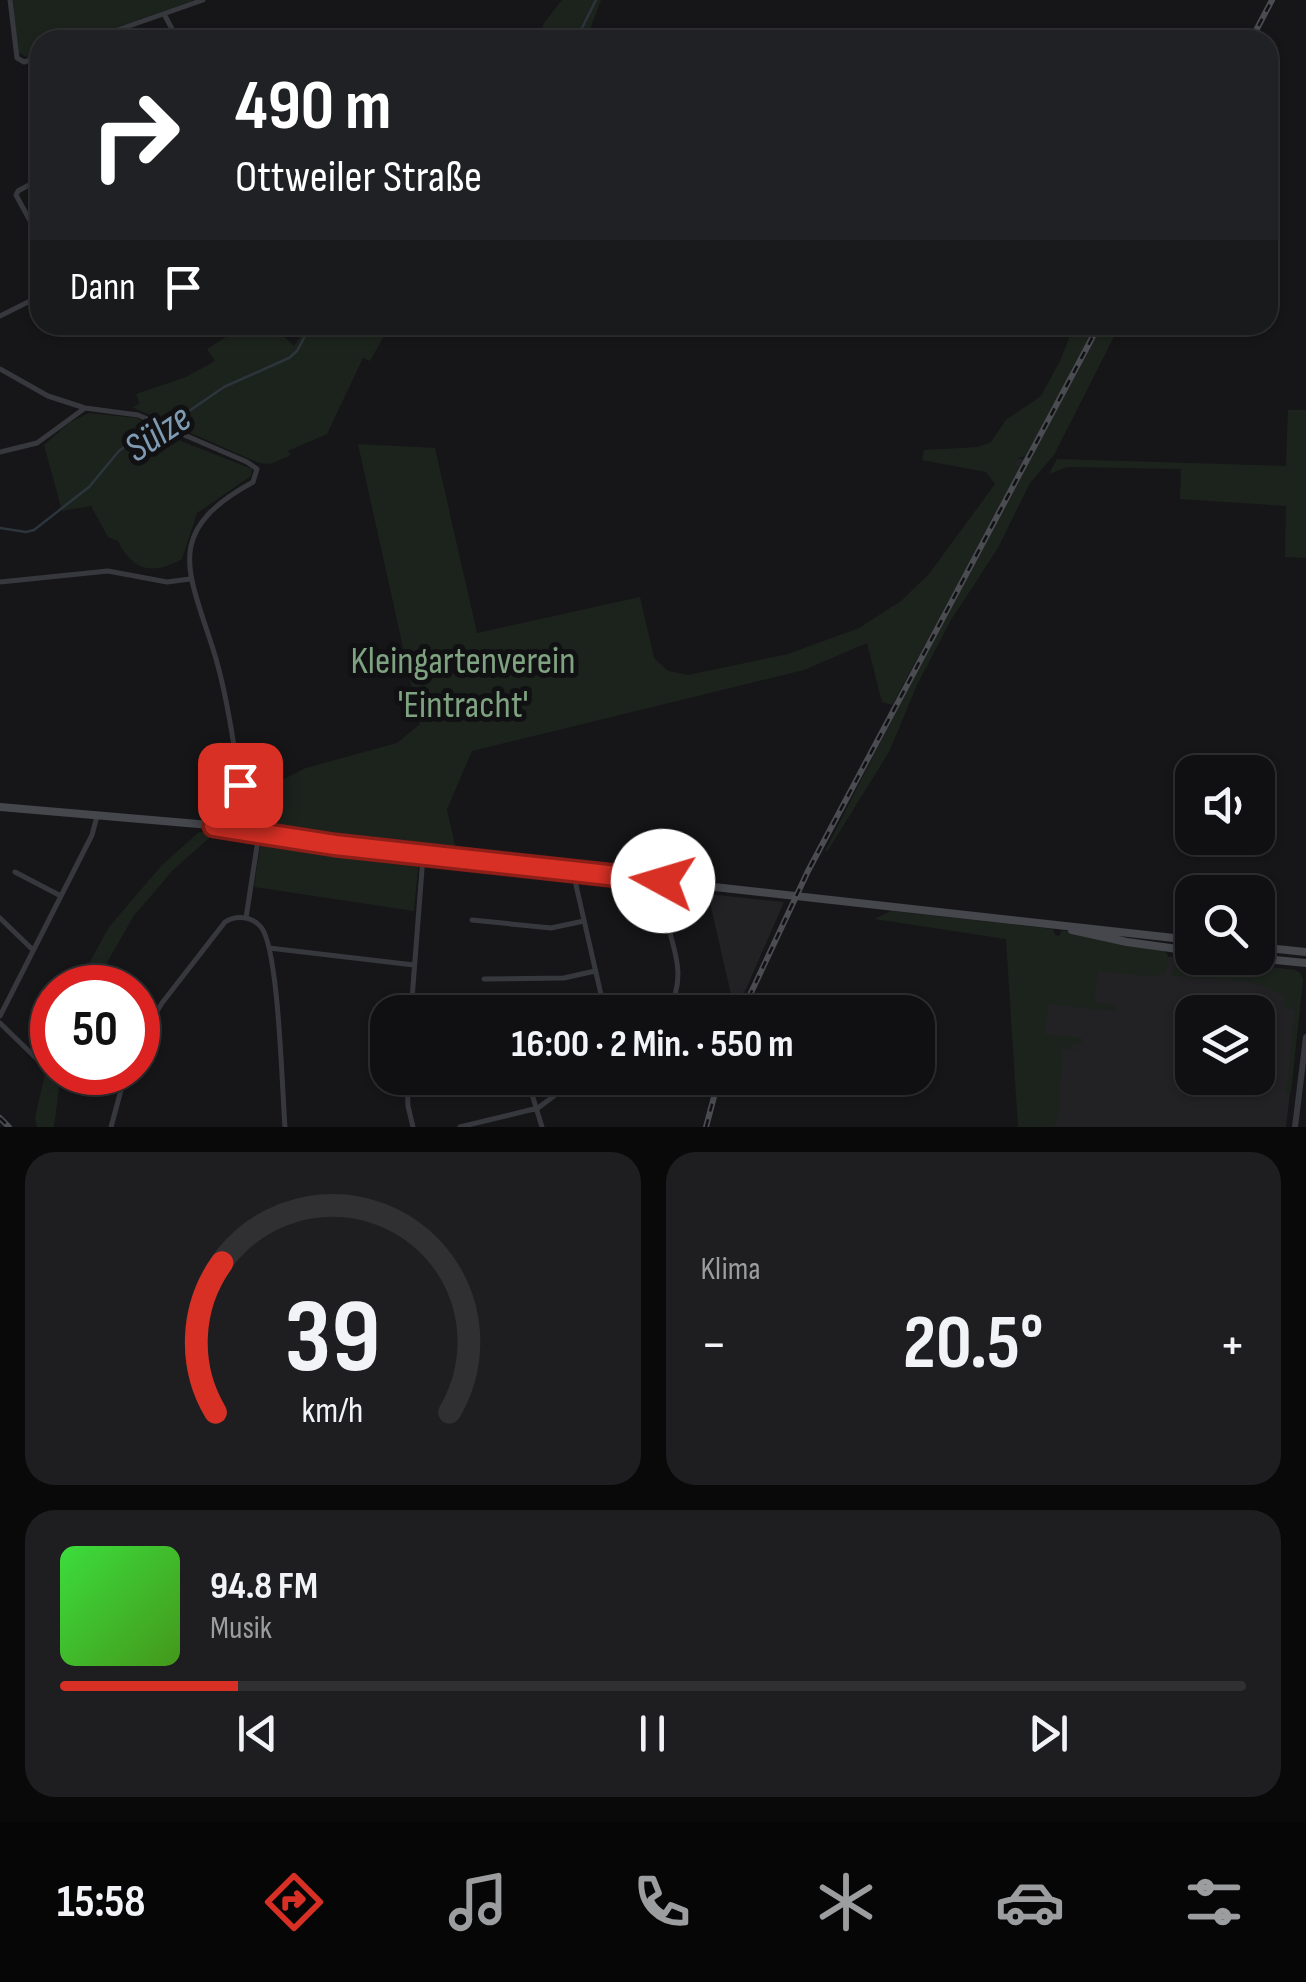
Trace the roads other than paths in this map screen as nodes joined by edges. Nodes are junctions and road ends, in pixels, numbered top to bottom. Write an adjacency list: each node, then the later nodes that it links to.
1 (10, 0): 6 (street)
2 (203, 0): 3 (street)
3 (164, 14): 4 (street); 5 (street)
4 (118, 30)
5 (173, 30)
6 (30, 60)
7 (30, 185): 8 (street)
8 (30, 221)
9 (30, 301): 10 (street)
10 (0, 316)
11 (0, 369): 12 (street)
12 (85, 408): 13 (street); 14 (street)
13 (0, 452)
14 (190, 579): 15 (street); 18 (street)
15 (0, 582)
16 (0, 808): 17 (main road)
17 (97, 816): 18 (main road); 28 (street)
18 (214, 826): 19 (main road)
19 (259, 833): 20 (main road); 30 (street)
20 (423, 855): 21 (main road); 42 (street)
21 (442, 857): 22 (main road); 23 (street)
22 (455, 858): 23 (main road); 24 (street)
23 (484, 862): 24 (main road)
24 (501, 864): 26 (main road)
25 (15, 872): 28 (street)
26 (576, 872): 27 (main road); 32 (street)
27 (663, 881): 33 (main road); 47 (street)
28 (61, 896): 38 (street)
29 (0, 918): 38 (street)
30 (246, 918): 35 (street); 48 (street)
31 (472, 920): 32 (street)
32 (584, 921): 43 (street)
33 (1064, 926): 34 (main road); 36 (main road)
34 (1175, 938)
35 (269, 948): 42 (street); 58 (street)
36 (1175, 949)
37 (1275, 949): 39 (main road)
38 (33, 950): 49 (street)
39 (1306, 952)
40 (1275, 960): 41 (main road)
41 (1306, 963)
42 (414, 966): 45 (street)
43 (595, 972): 44 (street); 46 (street)
44 (484, 979)
45 (413, 995)
46 (601, 995)
47 (676, 995)
48 (160, 1006)
49 (0, 1019): 51 (street)
50 (1306, 1037): 62 (street)
51 (30, 1051)
52 (120, 1095): 57 (street)
53 (407, 1095): 59 (street)
54 (531, 1095): 56 (street)
55 (558, 1095): 56 (street)
56 (535, 1109): 60 (street); 61 (street)
57 (111, 1127)
58 (285, 1127)
59 (413, 1127)
60 (460, 1127)
61 (542, 1127)
62 (1295, 1127)

